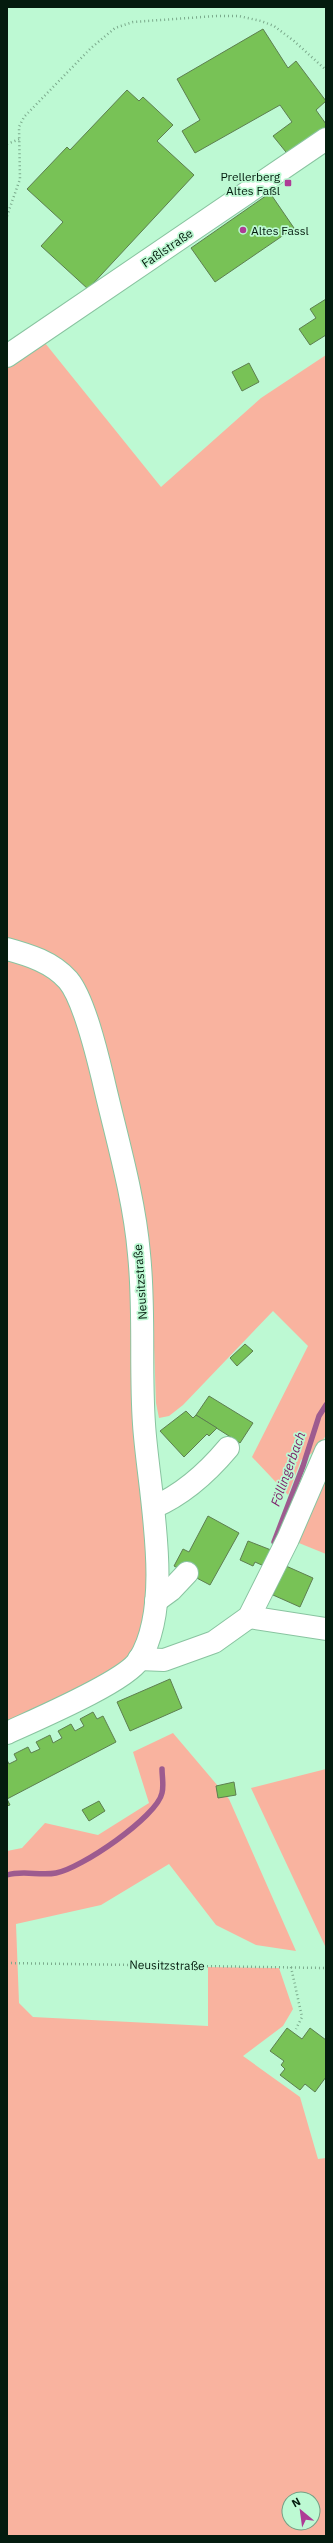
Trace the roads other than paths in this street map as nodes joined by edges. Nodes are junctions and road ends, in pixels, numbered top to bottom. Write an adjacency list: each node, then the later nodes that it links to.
1 (326, 139): 2 (street, Faßlstraße)
2 (7, 356)
3 (7, 949): 6 (street, Neusitzstraße)
4 (228, 1448): 6 (street)
5 (326, 1451): 9 (street)
6 (154, 1507): 8 (street, Neusitzstraße)
7 (187, 1573): 8 (street)
8 (156, 1601): 11 (street, Neusitzstraße)
9 (249, 1617): 10 (street); 11 (street)
10 (326, 1629)
11 (139, 1659): 12 (street, Neusitzstraße)
12 (7, 1733)

